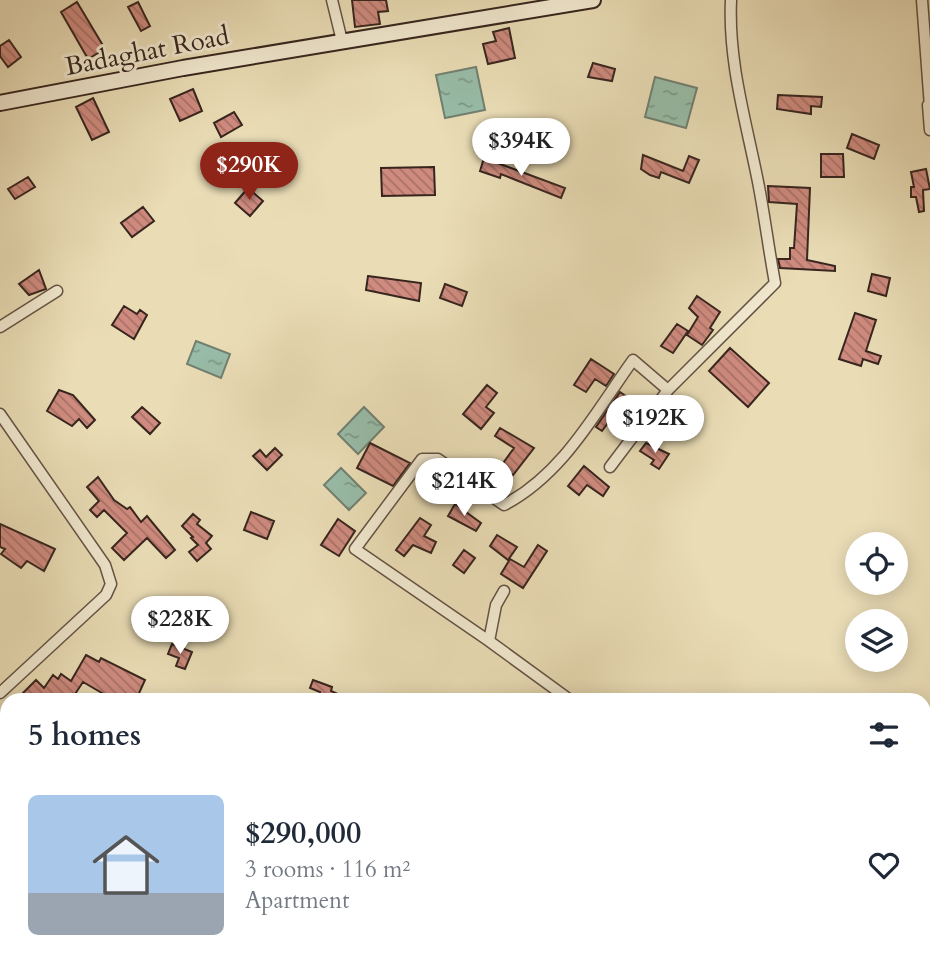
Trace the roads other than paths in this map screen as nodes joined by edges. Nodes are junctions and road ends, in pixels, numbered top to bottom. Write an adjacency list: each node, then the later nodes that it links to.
1 (332, 0): 5 (street)
2 (593, 0): 5 (main road, Badaghat Road)
3 (731, 0): 11 (street)
4 (922, 0): 7 (street)
5 (342, 41): 6 (main road, Badaghat Road)
6 (0, 103)
7 (929, 106): 8 (street)
8 (930, 130)
9 (57, 291): 10 (street)
10 (0, 327)
11 (668, 390): 13 (street); 15 (street)
12 (0, 414): 16 (street)
13 (610, 467)
14 (505, 591): 15 (street)
15 (489, 640): 17 (street)
16 (0, 693)
17 (561, 693)

